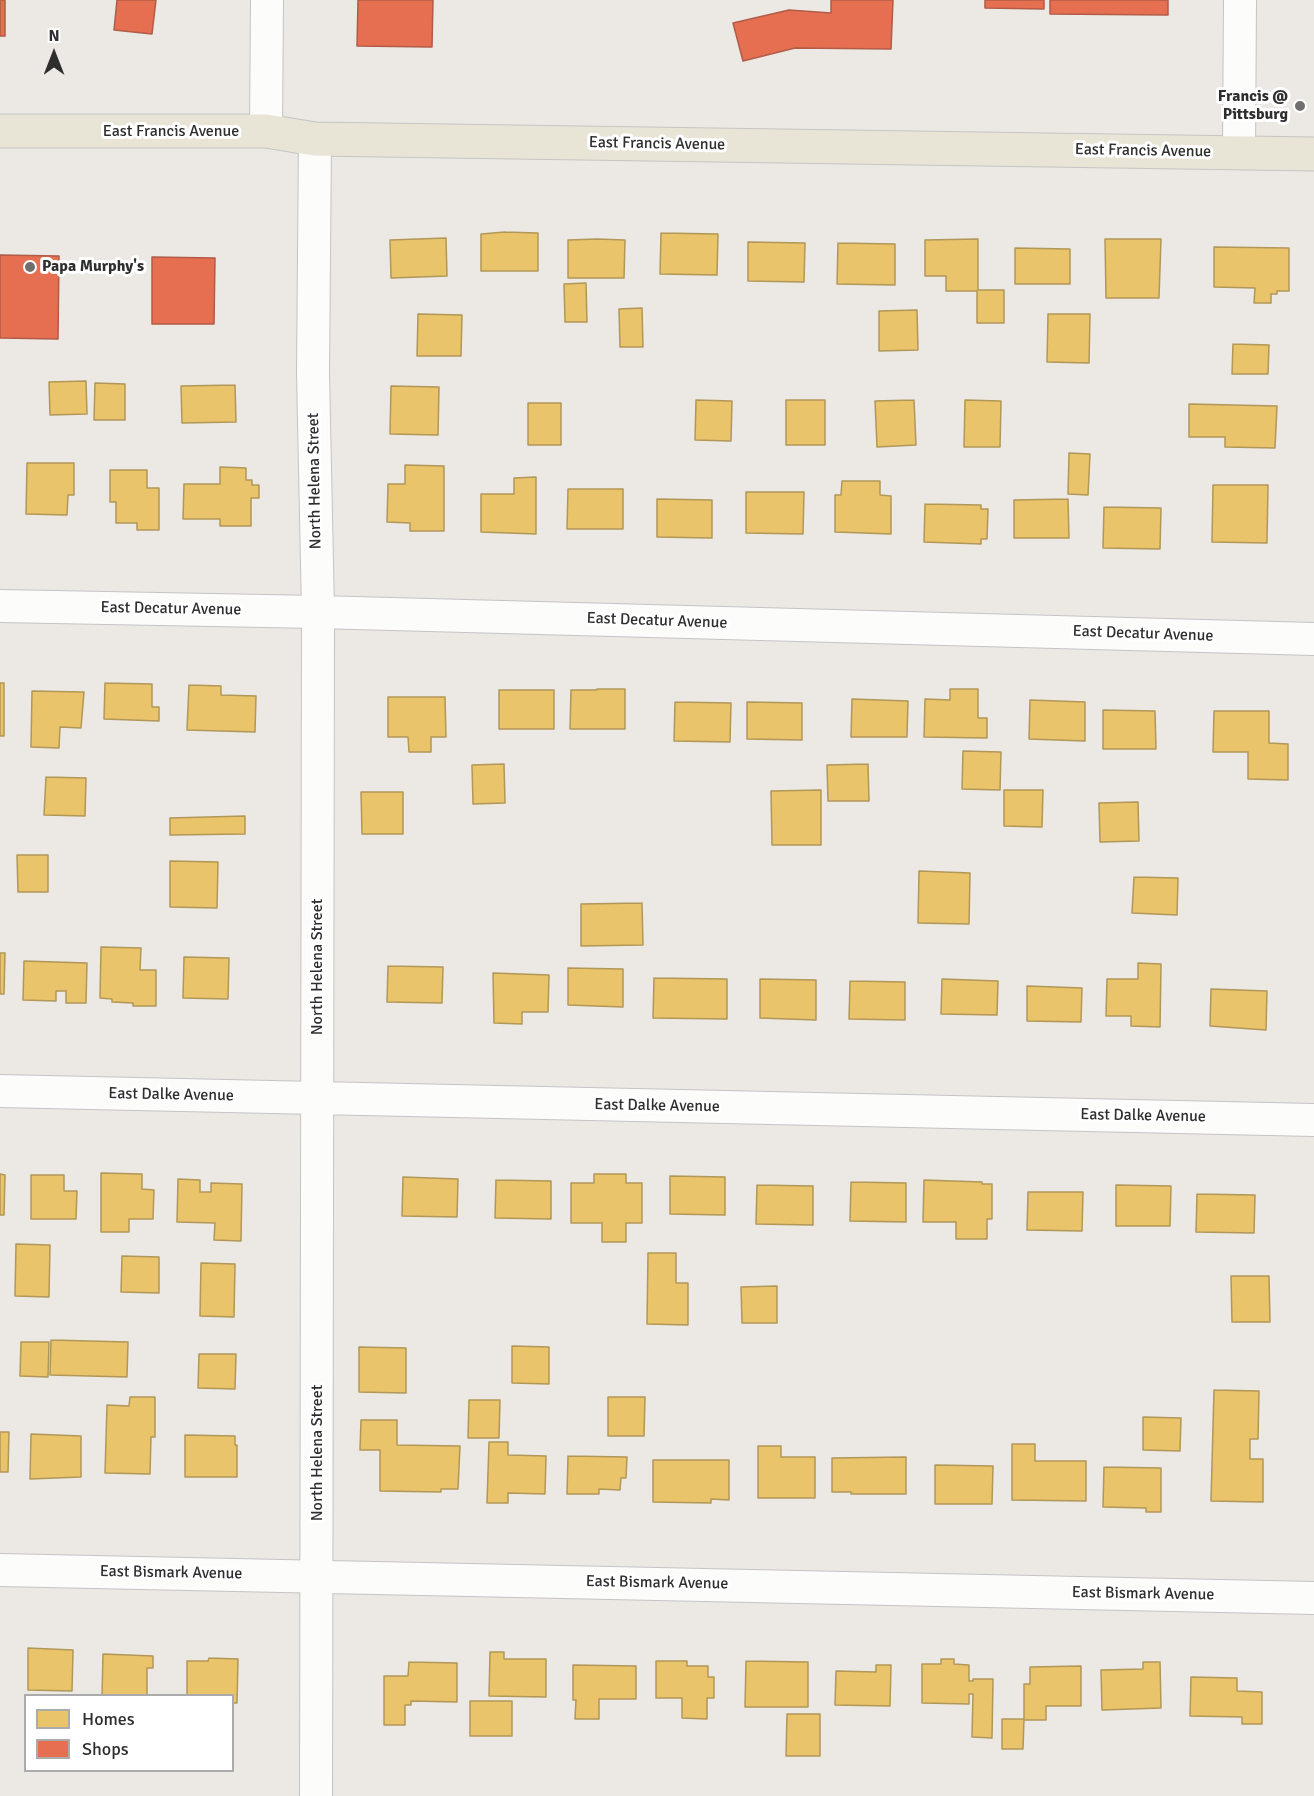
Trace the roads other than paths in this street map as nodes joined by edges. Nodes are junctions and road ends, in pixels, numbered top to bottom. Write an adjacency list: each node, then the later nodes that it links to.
1 (267, 0): 4 (street)
2 (1240, 0): 6 (street)
3 (0, 131): 4 (main road, East Francis Avenue)
4 (266, 131): 5 (main road, East Francis Avenue)
5 (315, 138): 6 (main road, East Francis Avenue); 9 (street, North Helena Street)
6 (1239, 152): 7 (main road, East Francis Avenue)
7 (1314, 154)
8 (0, 606): 9 (street, East Decatur Avenue)
9 (318, 612): 10 (street, East Decatur Avenue); 12 (street, North Helena Street)
10 (1314, 639)
11 (0, 1091): 12 (street, East Dalke Avenue)
12 (318, 1099): 13 (street, East Dalke Avenue); 15 (street, North Helena Street)
13 (1314, 1120)
14 (0, 1570): 15 (street, East Bismark Avenue)
15 (318, 1576): 16 (street, East Bismark Avenue); 17 (street, North Helena Street)
16 (1314, 1598)
17 (316, 1796)

